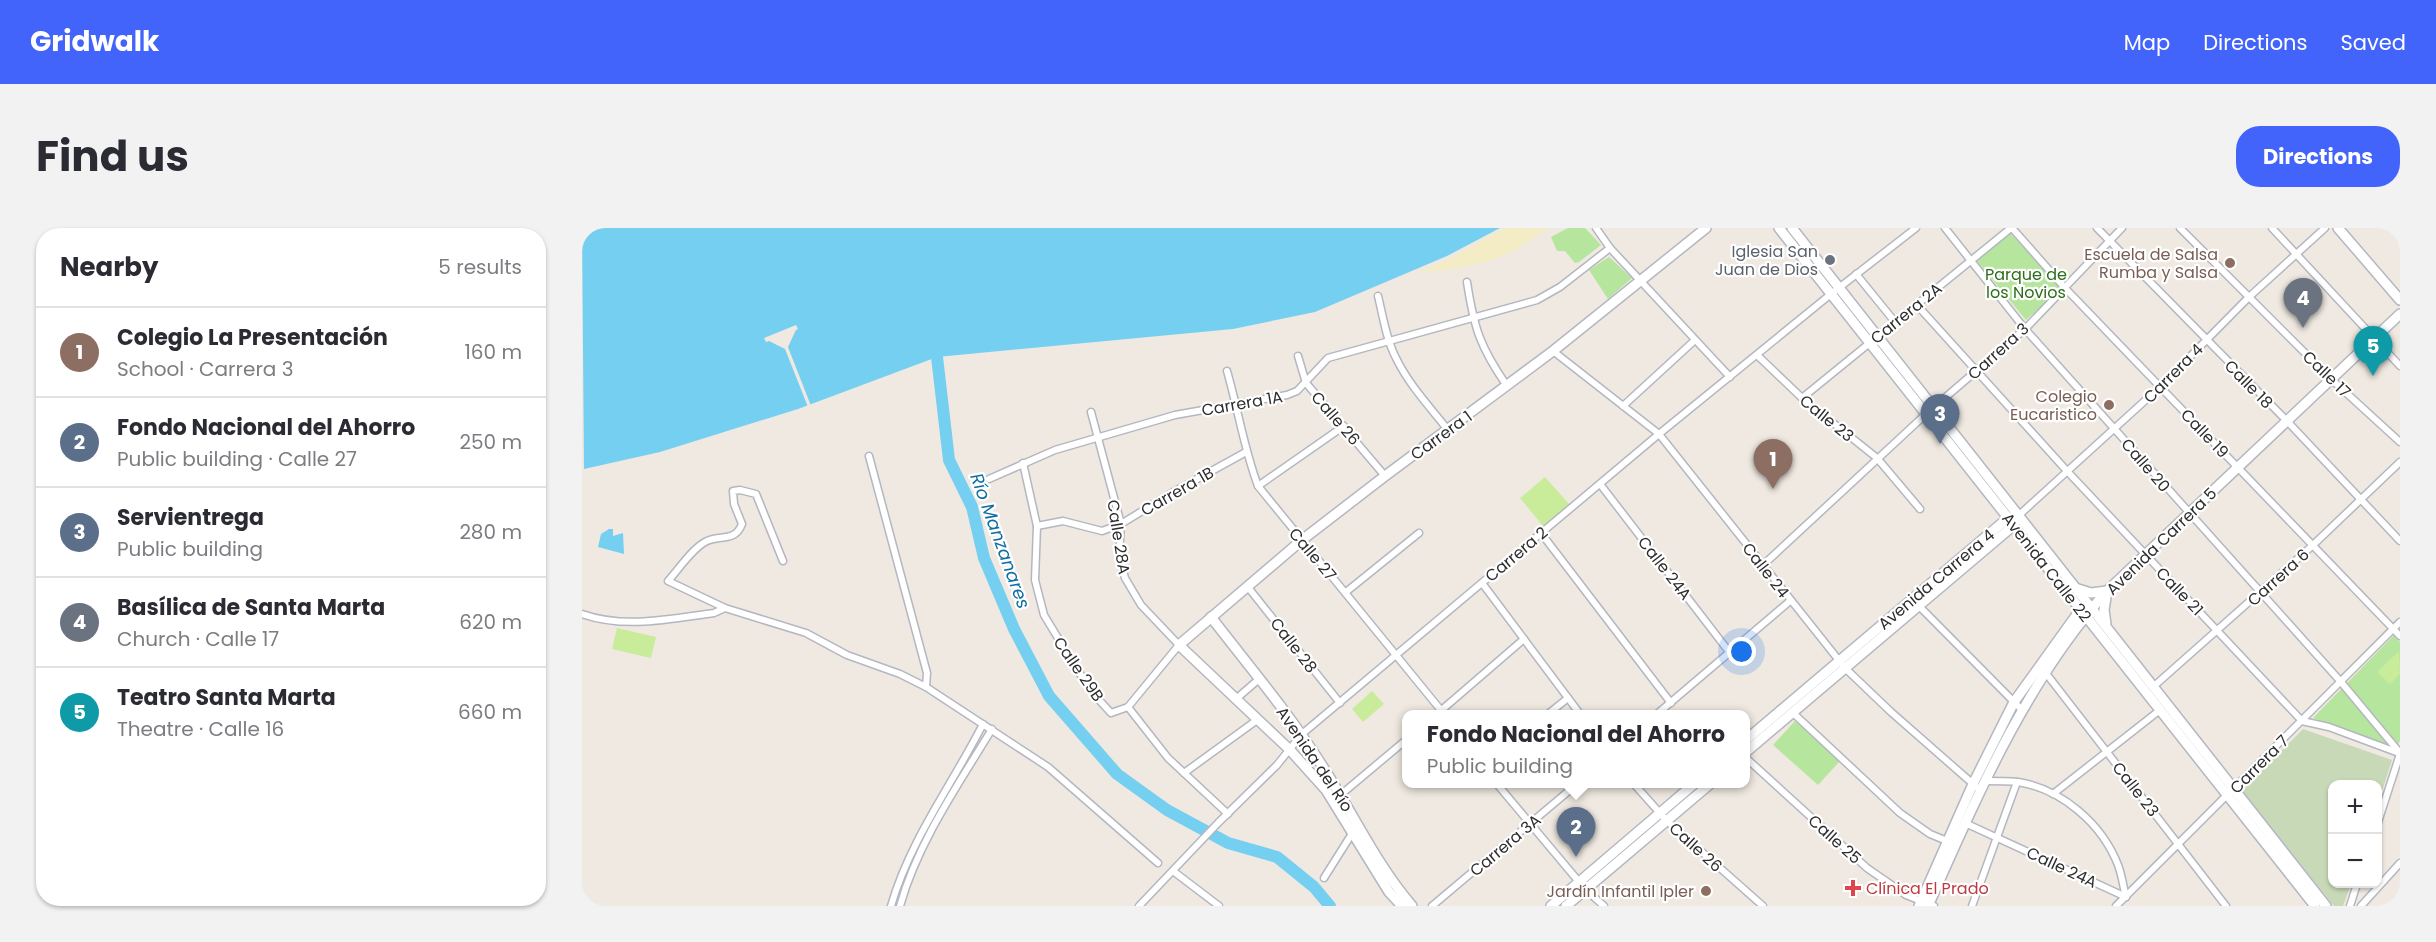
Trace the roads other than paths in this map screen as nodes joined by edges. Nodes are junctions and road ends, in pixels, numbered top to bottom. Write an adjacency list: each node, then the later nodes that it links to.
1 (1596, 228): 15 (street)
2 (1706, 228): 19 (street, Carrera 1)
3 (1779, 228): 22 (street, Avenida Calle 22)
4 (1792, 228): 22 (street, Avenida Calle 22)
5 (1916, 228): 18 (street, Carrera 2)
6 (1945, 228): 17 (street, Calle 20)
7 (2011, 228): 17 (street, Carrera 2A); 21 (street, Calle 19)
8 (2097, 228): 14 (street, Calle 18)
9 (2122, 228): 14 (street, Carrera 3)
10 (2180, 228): 24 (street, Calle 17)
11 (2272, 228): 16 (street)
12 (2325, 228): 16 (street, Carrera 4)
13 (2338, 228): 25 (street)
14 (2109, 242): 21 (street, Carrera 3); 34 (street, Calle 18)
15 (1610, 248): 19 (street); 28 (street, Carrera 1A)
16 (2296, 254): 24 (street, Carrera 4); 31 (street)
17 (1970, 261): 26 (street, Carrera 2A); 30 (street, Calle 20)
18 (1856, 274): 22 (street, Carrera 2); 29 (street)
19 (1640, 281): 32 (street); 36 (street, Carrera 1)
20 (1467, 282): 28 (street)
21 (2065, 288): 30 (street, Carrera 3); 46 (street, Calle 19)
22 (1835, 291): 33 (street, Avenida Calle 22); 37 (street, Carrera 2)
23 (1378, 296): 35 (street)
24 (2249, 297): 34 (street, Carrera 4); 43 (street, Calle 17)
25 (2400, 300)
26 (1916, 304): 29 (street, Carrera 2A); 40 (street, Calle 21)
27 (2400, 314): 31 (street, Avenida Carrera 5)
28 (1472, 319): 35 (street, Carrera 1A); 45 (street)
29 (1895, 322): 33 (street, Carrera 2A)
30 (2025, 328): 40 (street, Carrera 3); 54 (street, Calle 20)
31 (2374, 338): 39 (street); 43 (street, Avenida Carrera 5)
32 (1695, 340): 42 (street); 49 (street)
33 (1874, 340): 47 (street, Carrera 2A); 50 (street, Avenida Calle 22)
34 (2206, 340): 46 (street, Carrera 4); 52 (street, Calle 18)
35 (1389, 342): 44 (street, Carrera 1A); 55 (street)
36 (1553, 351): 45 (street, Carrera 1); 49 (street, Calle 24)
37 (1757, 355): 42 (street, Carrera 2); 47 (street, Calle 23)
38 (1298, 356): 44 (street, Calle 26)
39 (2400, 366)
40 (1977, 370): 50 (street, Carrera 3); 65 (street, Calle 21)
41 (1227, 371): 48 (street, Calle 27)
42 (1731, 377): 56 (street, Carrera 2)
43 (2331, 379): 52 (street, Avenida Carrera 5); 58 (street, Calle 17)
44 (1306, 383): 48 (street, Carrera 1A); 53 (street, Calle 26)
45 (1507, 386): 55 (street, Carrera 1)
46 (2160, 387): 54 (street, Carrera 4); 64 (street, Calle 19)
47 (1802, 398): 61 (street, Calle 23)
48 (1236, 404): 57 (street, Carrera 1A); 59 (street, Calle 27)
49 (1623, 406): 56 (street, Calle 24)
50 (1930, 411): 61 (street, Carrera 3); 73 (street, Avenida Calle 22); 74 (street, Avenida Calle 22)
51 (1091, 412): 57 (street, Calle 28A)
52 (2287, 421): 64 (street, Avenida Carrera 5); 70 (street, Calle 18)
53 (1344, 426): 66 (street, Calle 26); 69 (street)
54 (2114, 429): 65 (street, Carrera 4); 72 (street, Calle 20)
55 (1448, 430): 66 (street, Carrera 1)
56 (1659, 434): 68 (street, Carrera 2); 84 (street, Calle 24)
57 (1098, 437): 63 (street, Carrera 1A); 75 (street, Calle 28A)
58 (2400, 442)
59 (1246, 452): 69 (street, Calle 27); 75 (street, Carrera 1B)
60 (869, 456): 111 (street)
61 (1877, 458): 71 (street, Calle 23); 84 (street, Carrera 3)
62 (2400, 462): 70 (street, Carrera 6)
63 (1023, 463): 67 (street, Carrera 1A); 76 (street, Calle 29B)
64 (2238, 467): 72 (street, Avenida Carrera 5); 81 (street, Calle 19)
65 (2067, 471): 73 (street, Carrera 4); 82 (street, Calle 21)
66 (1385, 476): 79 (street, Carrera 1)
67 (990, 479)
68 (1600, 484): 78 (street, Carrera 2); 105 (street, Calle 24A)
69 (1258, 486): 79 (street, Calle 27)
70 (2361, 500): 80 (street, Calle 18); 81 (street, Carrera 6)
71 (1920, 509)
72 (2188, 513): 82 (street, Avenida Carrera 5); 90 (street, Calle 20)
73 (2018, 516): 74 (street, Avenida Carrera 4); 87 (street, Avenida Calle 22)
74 (2011, 521): 87 (street, Avenida Calle 22); 92 (street, Avenida Carrera 4)
75 (1121, 524): 76 (street, Carrera 1B); 104 (street, Calle 28A)
76 (1037, 525): 118 (street, Calle 29B)
77 (1419, 533): 89 (street)
78 (1541, 533): 85 (street, Carrera 2); 117 (street)
79 (1302, 540): 86 (street, Carrera 1); 89 (street, Calle 27)
80 (2400, 541)
81 (2313, 546): 90 (street, Carrera 6); 98 (street, Calle 19)
82 (2145, 554): 88 (street, Avenida Carrera 5); 101 (street, Calle 21)
83 (783, 561): 93 (street)
84 (1762, 566): 91 (street, Calle 24)
85 (1482, 584): 103 (street); 106 (street, Carrera 2)
86 (1247, 586): 96 (street, Carrera 1); 116 (street, Calle 28)
87 (2071, 590): 88 (street); 94 (street, Avenida Calle 22); 99 (street)
88 (2107, 591): 94 (street, Avenida Carrera 5); 100 (street)
89 (1346, 592): 106 (street, Calle 27)
90 (2260, 593): 101 (street, Carrera 6); 110 (street, Calle 20)
91 (1790, 601): 105 (street); 107 (street, Calle 24)
92 (1915, 602): 107 (street, Avenida Carrera 4); 115 (street)
93 (725, 608): 95 (street); 111 (street)
94 (2086, 609): 99 (street, Avenida Carrera 5); 100 (street, Avenida Calle 22)
95 (582, 614)
96 (1211, 617): 104 (street, Carrera 1); 109 (street, Avenida del Río)
97 (2400, 622): 98 (street, Carrera 7)
98 (2393, 629): 102 (street, Calle 19); 110 (street, Carrera 7)
99 (2070, 630): 100 (street); 108 (street, Avenida Carrera 5); 115 (street, Avenida Carrera 5)
100 (2102, 630): 112 (street, Avenida Calle 22); 124 (street, Avenida Calle 22)
101 (2218, 630): 112 (street, Carrera 6); 128 (street, Calle 21)
102 (2400, 636)
103 (1524, 639): 113 (street); 120 (street)
104 (1179, 645): 114 (street, Avenida del Río); 118 (street)
105 (1730, 653): 117 (street)
106 (1396, 655): 116 (street, Carrera 2); 119 (street, Calle 27)
107 (1842, 664): 126 (street, Avenida Carrera 4); 132 (street, Avenida Carrera 4); 142 (street, Calle 24)
108 (2045, 672): 125 (street, Avenida Carrera 5); 136 (street, Calle 23)
109 (1259, 679): 114 (street); 131 (street, Avenida del Río)
110 (2341, 682): 128 (street, Carrera 7); 137 (street, Calle 20)
111 (926, 687): 129 (street)
112 (2153, 687): 148 (street, Avenida Calle 22)
113 (1568, 698): 121 (street); 122 (street)
114 (1236, 699): 127 (street, Avenida del Río)
115 (2014, 702): 125 (street); 142 (street, Avenida Carrera 5)
116 (1340, 703): 131 (street, Carrera 2)
117 (1671, 703): 123 (street)
118 (1128, 707): 139 (street, Calle 29B)
119 (1438, 710)
120 (1443, 710)
121 (1553, 710)
122 (1577, 710)
123 (1662, 710)
124 (2160, 710): 136 (street); 148 (street, Avenida Calle 22)
125 (2023, 711): 140 (street, Avenida Carrera 5)
126 (1792, 712): 134 (street, Avenida Carrera 4); 159 (street)
127 (1257, 720): 135 (street, Avenida del Río); 139 (street)
128 (2302, 720): 137 (street); 148 (street, Carrera 7)
129 (983, 724): 130 (street); 167 (street)
130 (992, 729): 161 (street); 169 (street)
131 (1302, 735): 135 (street, Carrera 2); 150 (street, Avenida del Río)
132 (1750, 737)
133 (1402, 744): 150 (street)
134 (1750, 749)
135 (1290, 750): 150 (street, Avenida del Río); 153 (street, Carrera 2)
136 (2107, 752): 149 (street); 160 (street, Calle 23)
137 (2400, 753): 151 (street)
138 (1750, 762): 170 (street, Calle 25)
139 (1184, 773): 153 (street, Calle 29B)
140 (1985, 781): 141 (street); 142 (street, Avenida Carrera 5)
141 (2017, 782): 149 (street); 158 (street)
142 (1976, 787): 156 (street, Avenida Carrera 5); 159 (street, Avenida Carrera 5)
143 (1501, 788): 155 (street)
144 (1571, 788): 155 (street, Carrera 3A)
145 (1638, 788): 152 (street, Calle 26)
146 (1688, 788): 152 (street)
147 (1704, 788): 154 (street)
148 (2231, 792): 160 (street, Carrera 7); 184 (street, Avenida Calle 22); 185 (street, Avenida Calle 22)
149 (2053, 794): 168 (street)
150 (1337, 798): 157 (street, Avenida del Río); 175 (street, Avenida del Río)
151 (2382, 809)
152 (1660, 812): 154 (street, Calle 26); 165 (street)
153 (1228, 814): 163 (street, Carrera 2)
154 (1667, 821): 165 (street); 180 (street, Calle 26)
155 (1531, 823): 165 (street); 176 (street, Carrera 3A)
156 (1965, 823): 158 (street, Calle 24A); 170 (street, Avenida Carrera 5)
157 (1353, 832): 164 (street); 174 (street, Avenida del Río)
158 (1997, 836): 168 (street, Calle 24A); 181 (street)
159 (1947, 841): 170 (street, Avenida Carrera 5)
160 (2179, 845): 168 (street, Carrera 7); 183 (street, Calle 23)
161 (1158, 863)
162 (2399, 866): 187 (street)
163 (1173, 871): 172 (street, Carrera 2); 173 (street)
164 (1324, 878)
165 (1582, 885): 177 (street); 178 (street); 179 (street)
166 (2356, 888): 186 (street)
167 (894, 897): 169 (street); 171 (street)
168 (2126, 897): 182 (street, Carrera 7)
169 (901, 903)
170 (1926, 905)
171 (891, 906)
172 (1139, 906)
173 (1219, 906)
174 (1402, 906)
175 (1412, 906)
176 (1432, 906)
177 (1551, 906)
178 (1566, 906)
179 (1604, 906)
180 (1763, 906)
181 (1972, 906)
182 (2116, 906)
183 (2226, 906)
184 (2315, 906)
185 (2326, 906)
186 (2350, 906)
187 (2361, 906)

